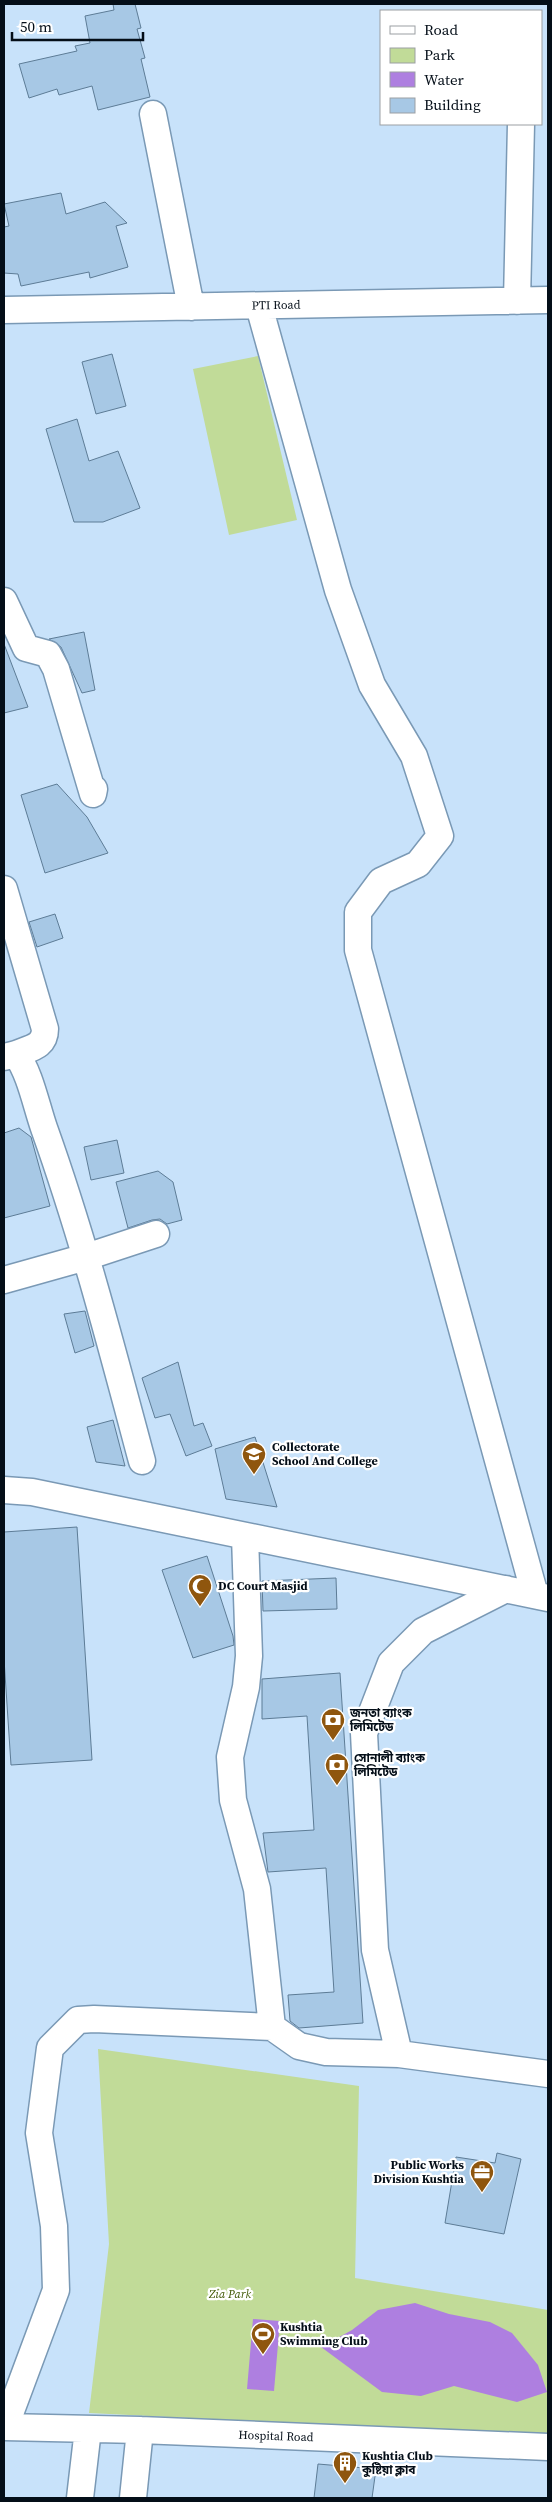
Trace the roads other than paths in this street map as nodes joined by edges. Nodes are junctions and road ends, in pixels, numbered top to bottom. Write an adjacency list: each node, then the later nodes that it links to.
1 (153, 114): 6 (street)
2 (521, 125): 4 (street)
3 (548, 300): 4 (street, PTI Road)
4 (517, 301): 5 (street, PTI Road)
5 (258, 306): 6 (street, PTI Road); 19 (street)
6 (191, 307): 7 (street, PTI Road)
7 (4, 310)
8 (4, 602): 9 (street)
9 (94, 789)
10 (4, 889): 11 (street)
11 (10, 1055): 13 (street)
12 (156, 1234): 13 (street)
13 (86, 1257): 14 (street); 15 (street)
14 (4, 1280)
15 (142, 1461)
16 (4, 1490): 17 (street)
17 (245, 1536): 18 (street); 20 (street)
18 (506, 1589): 19 (street); 21 (street)
19 (542, 1597)
20 (272, 2027): 21 (street); 23 (street)
21 (400, 2054): 22 (street)
22 (548, 2074)
23 (4, 2427): 24 (street, Hospital Road)
24 (88, 2429): 25 (street, Hospital Road); 27 (street)
25 (140, 2430): 26 (street, Hospital Road); 28 (street)
26 (548, 2448)
27 (80, 2498)
28 (133, 2498)

